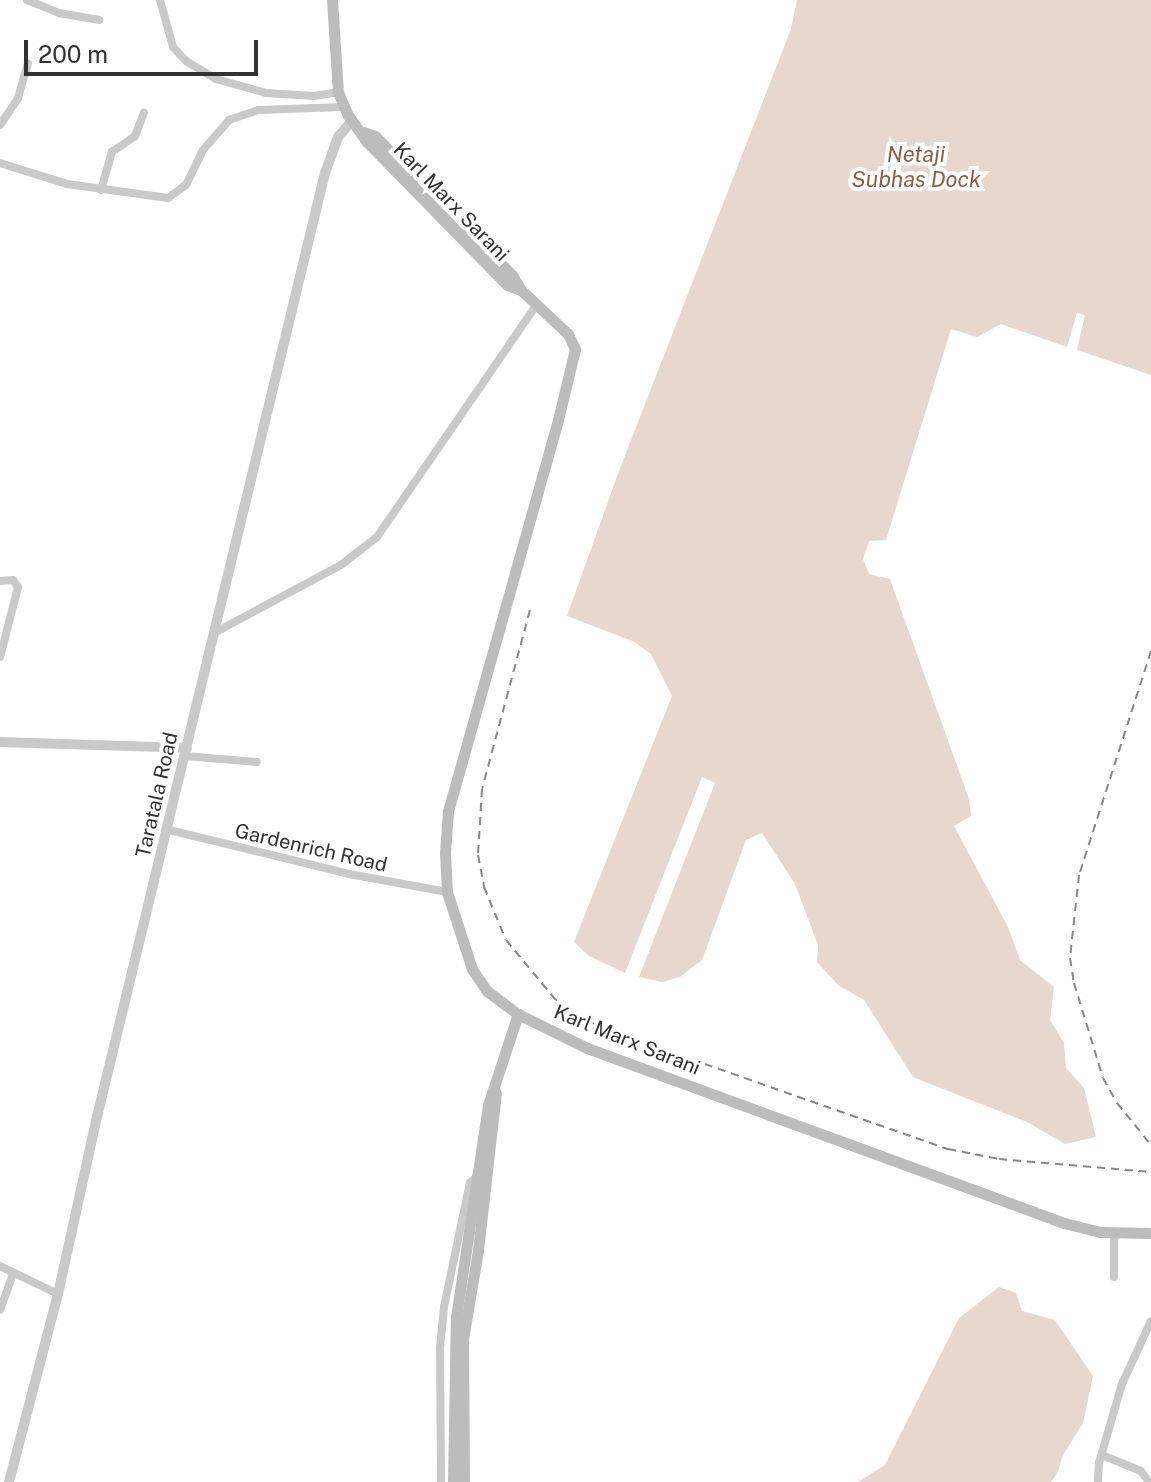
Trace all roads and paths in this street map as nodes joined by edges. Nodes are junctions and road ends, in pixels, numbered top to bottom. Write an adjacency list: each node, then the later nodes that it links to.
1 (27, 0): 4 (street)
2 (160, 0): 6 (street)
3 (332, 0): 6 (main road, Karl Marx Sarani)
4 (99, 20)
5 (28, 63): 10 (street)
6 (338, 92): 7 (main road, Karl Marx Sarani)
7 (343, 107): 9 (main road, Karl Marx Sarani); 12 (street)
8 (144, 113): 12 (street)
9 (352, 121): 13 (main road, Karl Marx Sarani); 15 (street, Taratala Road)
10 (0, 125)
11 (0, 163): 12 (street)
12 (101, 190)
13 (537, 304): 15 (street); 21 (main road, Karl Marx Sarani)
14 (0, 581): 16 (street)
15 (214, 633): 18 (street, Taratala Road)
16 (0, 657)
17 (0, 742): 18 (street)
18 (186, 752): 19 (street); 20 (street, Taratala Road)
19 (257, 762)
20 (169, 830): 21 (street, Gardenrich Road); 30 (street, Taratala Road)
21 (447, 892): 22 (main road, Karl Marx Sarani)
22 (518, 1014): 23 (main road); 24 (main road, Karl Marx Sarani)
23 (484, 1177): 26 (main road); 35 (street)
24 (1114, 1233): 25 (main road, Karl Marx Sarani); 29 (street)
25 (1151, 1233)
26 (472, 1250): 36 (main road); 37 (main road)
27 (0, 1266): 28 (street)
28 (13, 1275): 30 (street); 31 (street)
29 (1114, 1277)
30 (58, 1294): 34 (street, Taratala Road)
31 (0, 1310)
32 (1151, 1321): 33 (street)
33 (1102, 1455): 38 (street); 39 (street)
34 (9, 1482)
35 (441, 1482)
36 (453, 1482)
37 (464, 1482)
38 (1098, 1482)
39 (1149, 1482)

